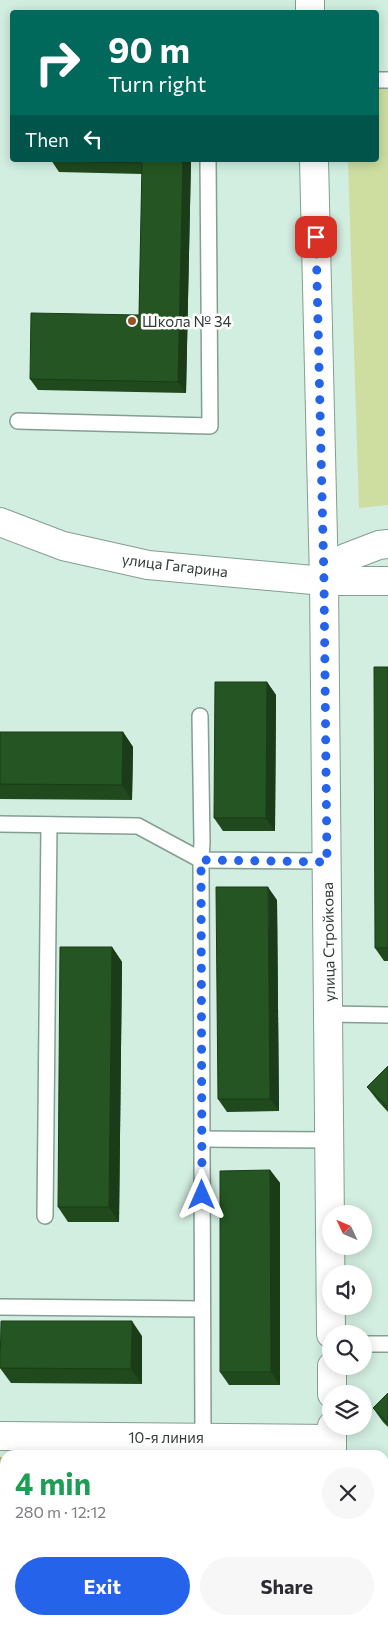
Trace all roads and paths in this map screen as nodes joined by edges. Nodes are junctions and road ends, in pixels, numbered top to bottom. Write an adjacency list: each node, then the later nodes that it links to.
1 (208, 162): 3 (lane)
2 (314, 162): 6 (street, улица Стройкова)
3 (18, 422)
4 (0, 522): 6 (street, улица Гагарина)
5 (388, 544): 6 (street)
6 (324, 581): 7 (street, улица Гагарина); 12 (street, улица Стройкова)
7 (388, 581)
8 (200, 716): 11 (lane)
9 (0, 824): 10 (lane)
10 (49, 825): 11 (lane); 17 (lane)
11 (201, 860): 12 (lane); 15 (lane)
12 (327, 862): 13 (street, улица Стройкова)
13 (329, 1014): 14 (lane); 16 (street, улица Стройкова)
14 (388, 1015)
15 (202, 1139): 16 (lane); 19 (lane)
16 (330, 1140): 20 (street, улица Стройкова)
17 (45, 1216)
18 (0, 1308): 19 (lane)
19 (202, 1308): 24 (lane)
20 (331, 1325)
21 (372, 1344): 22 (lane)
22 (388, 1344)
23 (0, 1436): 24 (street, 10-я линия)
24 (203, 1438): 25 (street, 10-я линия)
25 (332, 1440)

